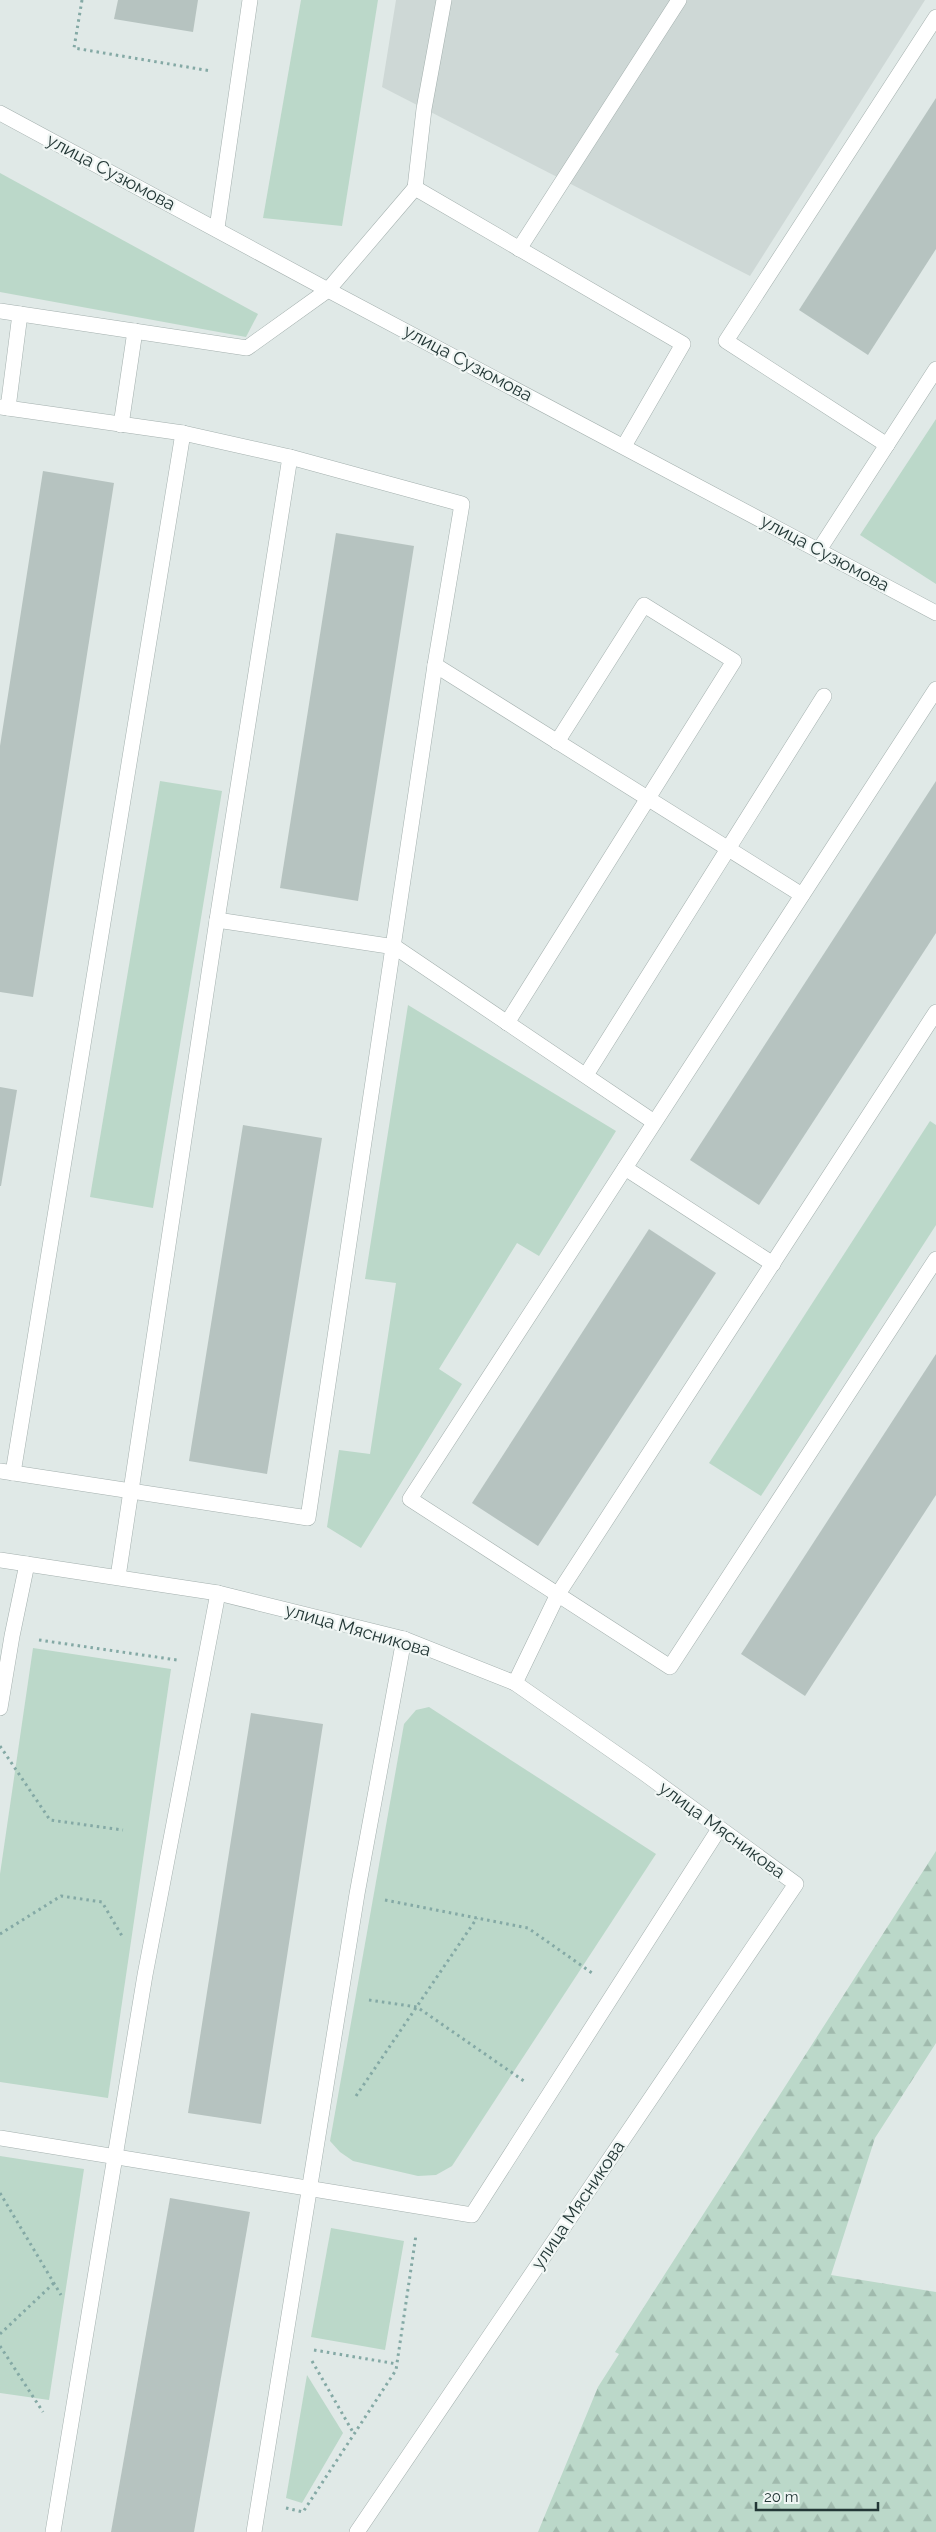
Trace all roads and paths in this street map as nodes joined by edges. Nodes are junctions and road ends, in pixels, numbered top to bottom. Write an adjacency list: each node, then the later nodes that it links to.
1 (82, 0): 6 (path)
2 (250, 0): 6 (street)
3 (444, 0): 8 (street)
4 (679, 0): 10 (street)
5 (936, 17): 19 (street)
6 (237, 75): 9 (street)
7 (0, 112): 9 (street, улица Сузюмова)
8 (415, 188): 10 (street); 11 (street)
9 (217, 228): 11 (street, улица Сузюмова)
10 (519, 249): 20 (street)
11 (328, 290): 14 (street); 20 (street, улица Сузюмова)
12 (0, 311): 13 (street)
13 (20, 314): 14 (street); 16 (street)
14 (135, 331): 17 (street)
15 (936, 369): 19 (street)
16 (4, 407): 17 (street)
17 (121, 425): 18 (street)
18 (183, 433): 21 (street); 40 (street)
19 (886, 445): 22 (street)
20 (624, 446): 22 (street, улица Сузюмова)
21 (290, 456): 24 (street); 31 (street)
22 (819, 550): 23 (street, улица Сузюмова)
23 (936, 612)
24 (435, 665): 27 (street); 32 (street)
25 (936, 689): 30 (street)
26 (824, 696): 29 (street)
27 (557, 742): 28 (street); 28 (street)
28 (647, 799): 29 (street); 34 (street)
29 (728, 849): 30 (street); 35 (street)
30 (802, 895): 36 (street)
31 (217, 920): 32 (street); 41 (street)
32 (395, 947): 34 (street); 41 (street)
33 (936, 1012): 39 (street)
34 (507, 1023): 35 (street)
35 (586, 1075): 36 (street)
36 (654, 1122): 37 (street)
37 (625, 1168): 39 (street); 46 (street)
38 (936, 1259): 46 (street)
39 (773, 1264): 46 (street)
40 (6, 1472): 41 (street)
41 (132, 1491): 44 (street)
42 (0, 1560): 43 (street, улица Мясникова)
43 (27, 1564): 44 (street, улица Мясникова); 47 (street)
44 (118, 1577): 45 (street, улица Мясникова)
45 (218, 1593): 48 (street, улица Мясникова); 49 (street)
46 (558, 1594): 50 (street)
47 (12, 1636): 49 (path); 51 (street)
48 (404, 1639): 50 (street, улица Мясникова); 55 (street)
49 (204, 1664): 58 (street)
50 (515, 1683): 53 (street, улица Мясникова)
51 (0, 1708)
52 (0, 1746): 54 (path)
53 (718, 1829): 59 (street); 81 (street, улица Мясникова)
54 (123, 1830)
55 (358, 1894): 56 (path); 60 (street)
56 (478, 1918): 59 (path); 61 (path)
57 (0, 1934): 58 (path)
58 (145, 1975): 65 (street)
59 (617, 1990): 62 (street)
60 (341, 1996): 61 (path); 66 (street)
61 (417, 2006): 62 (path); 63 (path)
62 (548, 2097): 68 (street)
63 (352, 2102)
64 (0, 2138): 65 (street)
65 (115, 2155): 66 (street); 71 (street)
66 (310, 2187): 68 (street); 72 (street)
67 (0, 2193): 69 (path)
68 (420, 2206): 75 (path)
69 (54, 2283): 70 (path); 71 (path)
70 (0, 2334)
71 (86, 2336): 77 (street)
72 (285, 2344): 74 (path); 78 (street)
73 (0, 2346): 77 (path)
74 (305, 2348): 75 (path); 76 (path)
75 (397, 2364): 76 (path)
76 (354, 2434): 78 (path)
77 (67, 2449): 79 (street)
78 (259, 2502): 80 (street)
79 (54, 2532)
80 (254, 2532)
81 (357, 2532)

